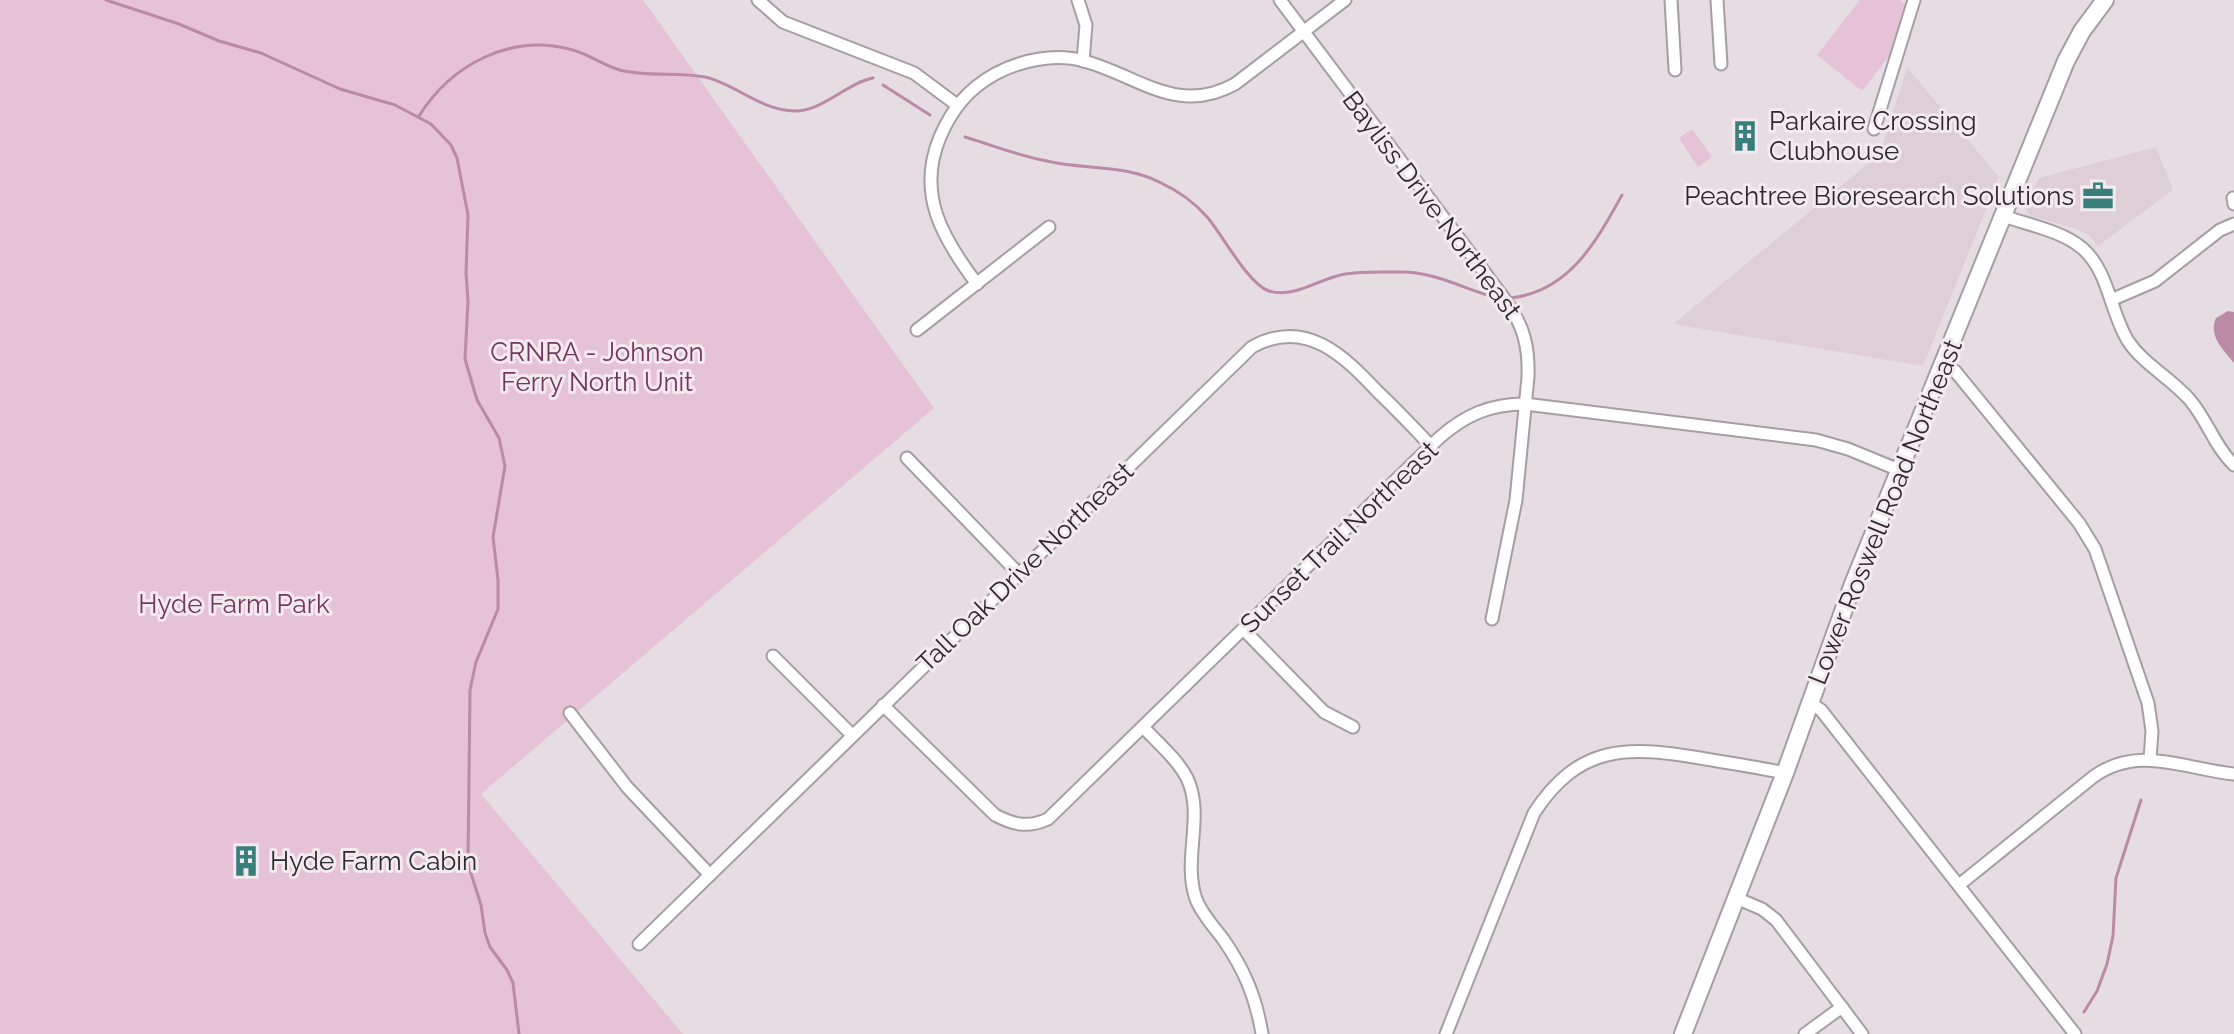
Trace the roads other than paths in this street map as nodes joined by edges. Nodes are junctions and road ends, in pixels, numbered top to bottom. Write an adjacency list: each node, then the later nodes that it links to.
1 (758, 0): 13 (street)
2 (1078, 0): 10 (street)
3 (1280, 0): 9 (street, Bayliss Drive Northeast)
4 (1345, 0): 9 (street)
5 (1671, 0): 12 (street)
6 (1717, 0): 11 (street)
7 (1914, 0): 14 (street)
8 (2105, 0): 15 (street, Lower Roswell Road Northeast)
9 (1304, 31): 10 (street); 22 (street, Bayliss Drive Northeast)
10 (1083, 61): 13 (street)
11 (1721, 64)
12 (1675, 70)
13 (957, 105): 18 (street)
14 (1874, 129)
15 (2003, 216): 19 (street); 21 (street, Lower Roswell Road Northeast)
16 (2234, 224): 19 (street)
17 (1049, 227): 18 (street)
18 (977, 284): 20 (street)
19 (2111, 300): 25 (street)
20 (917, 330)
21 (1942, 365): 26 (street, Lower Roswell Road Northeast); 37 (street)
22 (1525, 404): 23 (street, Sunset Trail Northeast); 26 (street, Sunset Trail Northeast); 28 (street, Bayliss Drive Northeast)
23 (1431, 446): 27 (street, Tall Oak Drive Northeast); 29 (street, Sunset Trail Northeast)
24 (907, 458): 27 (street)
25 (2234, 465)
26 (1899, 470): 31 (street, Lower Roswell Road Northeast)
27 (1018, 573): 32 (street, Tall Oak Drive Northeast)
28 (1492, 619)
29 (1244, 630): 34 (street, Sunset Trail Northeast); 35 (street)
30 (773, 656): 36 (street)
31 (1810, 703): 38 (street, Lower Roswell Road Northeast); 41 (street)
32 (883, 705): 34 (street, Sunset Trail Northeast); 36 (street, Tall Oak Drive Northeast)
33 (570, 713): 40 (street)
34 (1143, 727): 45 (street)
35 (1353, 727)
36 (852, 735): 40 (street, Tall Oak Drive Northeast)
37 (2150, 759): 39 (street); 41 (street)
38 (1785, 773): 42 (street, Lower Roswell Road Northeast); 46 (street)
39 (2234, 774)
40 (710, 875): 43 (street, Tall Oak Drive Northeast)
41 (1959, 885): 50 (street)
42 (1736, 898): 44 (street); 47 (street, Lower Roswell Road Northeast)
43 (639, 944)
44 (1842, 1007): 48 (street); 49 (street)
45 (1262, 1034)
46 (1446, 1034)
47 (1683, 1034)
48 (1805, 1034)
49 (1862, 1034)
50 (2075, 1034)

